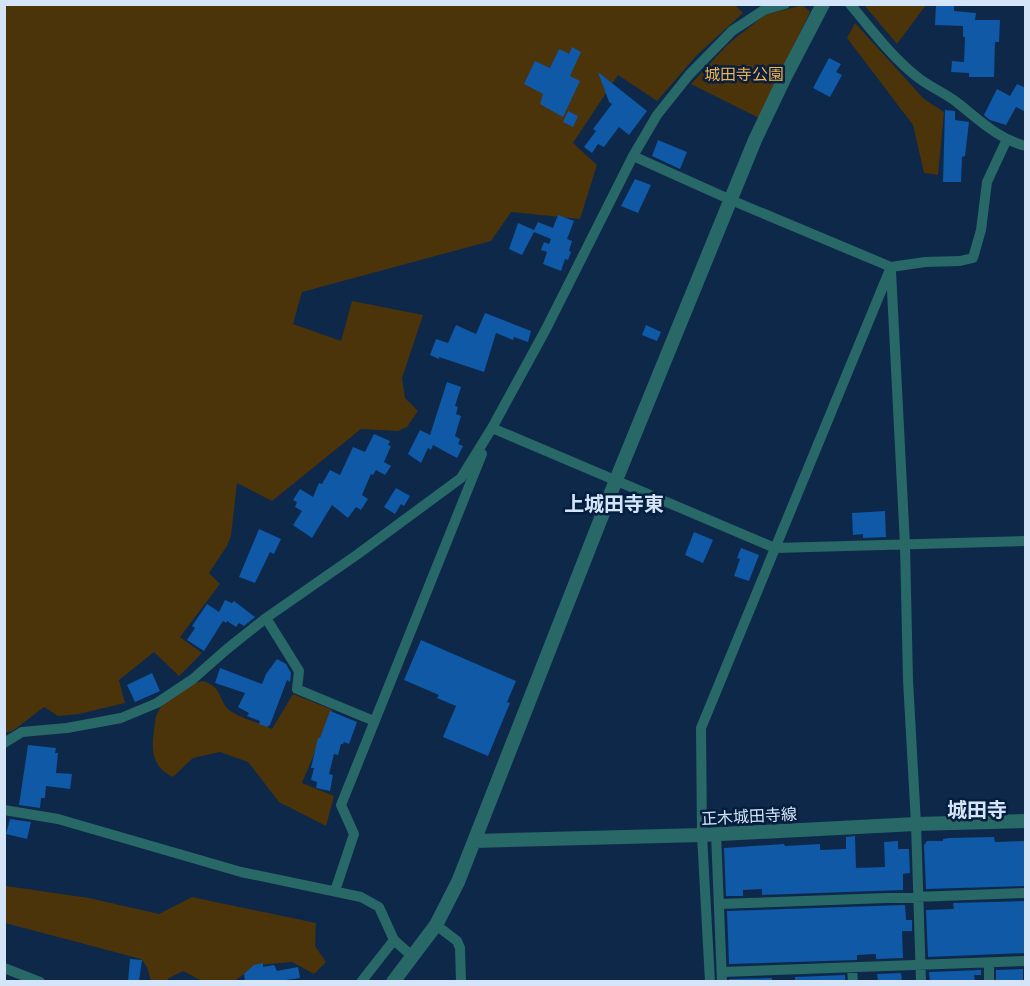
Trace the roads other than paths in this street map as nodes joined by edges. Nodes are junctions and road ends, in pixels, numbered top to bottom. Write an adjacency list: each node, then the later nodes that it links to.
1 (785, 4): 6 (street)
2 (823, 4): 7 (street)
3 (850, 4): 4 (street)
4 (1007, 139): 5 (street); 8 (street)
5 (1026, 146)
6 (633, 156): 7 (street); 9 (street)
7 (731, 200): 8 (street); 10 (street)
8 (891, 267): 12 (street); 13 (street)
9 (492, 428): 10 (street); 14 (street); 15 (street)
10 (616, 480): 13 (street); 21 (street)
11 (1026, 541): 12 (street)
12 (905, 545): 13 (street); 19 (street)
13 (775, 548): 20 (street)
14 (266, 618): 15 (street); 16 (street)
15 (374, 721): 22 (street)
16 (4, 743)
17 (4, 810): 22 (street)
18 (1026, 821): 19 (street, 正木城田寺線)
19 (916, 824): 20 (street, 正木城田寺線); 24 (street)
20 (709, 835): 21 (street, 正木城田寺線); 25 (street); 40 (street)
21 (474, 841): 26 (street)
22 (335, 891): 27 (street)
23 (1026, 892): 24 (street)
24 (918, 896): 25 (street); 31 (street)
25 (719, 904): 35 (street)
26 (436, 925): 28 (street); 39 (street)
27 (394, 940): 28 (street); 37 (street)
28 (413, 957): 38 (street)
29 (1026, 961): 30 (street)
30 (988, 963): 31 (street); 44 (street)
31 (920, 965): 33 (street); 43 (street)
32 (4, 968): 36 (street)
33 (852, 968): 34 (street); 42 (street)
34 (788, 970): 35 (street); 41 (street)
35 (722, 977)
36 (40, 981)
37 (362, 981)
38 (393, 981)
39 (462, 981)
40 (711, 981)
41 (788, 981)
42 (853, 981)
43 (921, 981)
44 (989, 981)

